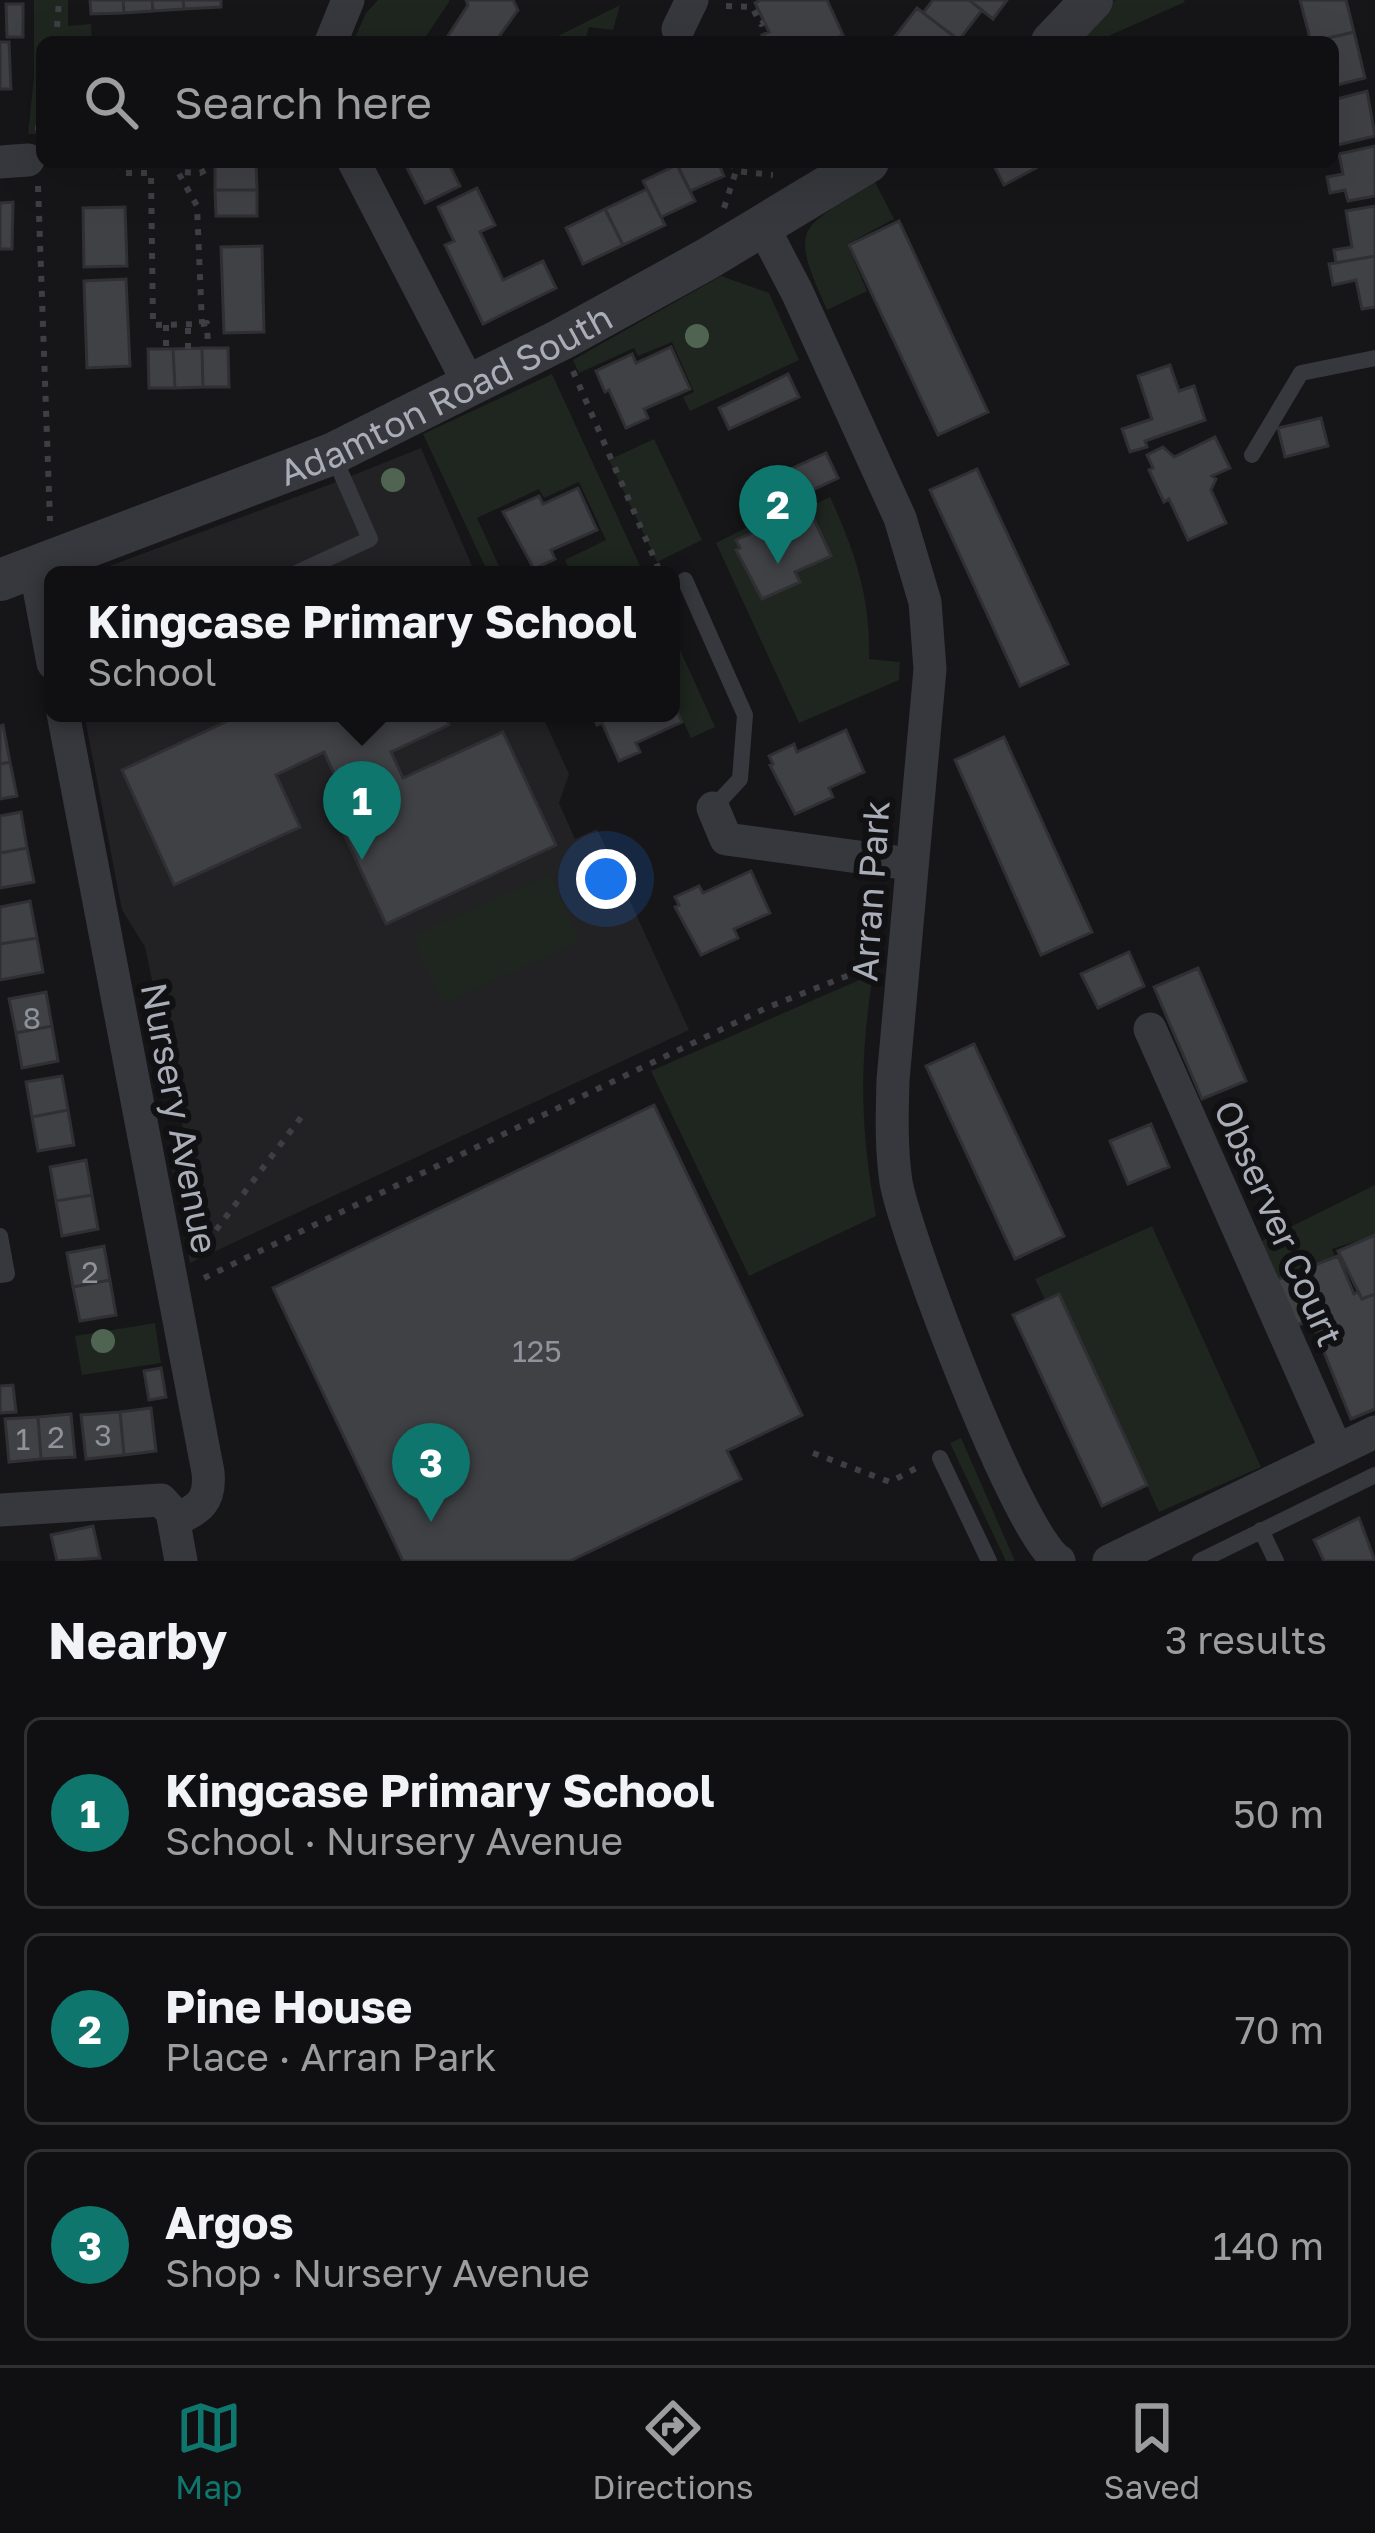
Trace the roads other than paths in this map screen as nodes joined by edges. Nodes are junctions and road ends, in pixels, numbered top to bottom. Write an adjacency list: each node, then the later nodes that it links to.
1 (348, 0): 3 (street)
2 (1092, 0): 4 (street)
3 (333, 36)
4 (1058, 36)
5 (357, 168): 9 (street)
6 (858, 168): 7 (street, Adamton Road South)
7 (762, 225): 9 (street, Adamton Road South); 18 (street, Arran Park)
8 (1375, 358): 11 (lane)
9 (469, 384): 10 (street, Adamton Road South)
10 (332, 454): 12 (lane); 13 (street, Adamton Road South)
11 (1252, 454)
12 (312, 566)
13 (29, 569): 15 (street)
14 (686, 580): 17 (lane)
15 (44, 628)
16 (65, 722): 27 (street, Nursery Avenue)
17 (712, 808): 18 (street)
18 (910, 864): 33 (street, Arran Park)
19 (1150, 1029): 23 (street, Observer Court)
20 (0, 1236): 21 (lane)
21 (0, 1275)
22 (1375, 1432): 23 (street)
23 (1336, 1449): 28 (street)
24 (933, 1460): 32 (lane)
25 (1375, 1475): 29 (lane)
26 (0, 1510): 27 (street)
27 (174, 1520): 31 (street)
28 (1185, 1524): 30 (lane); 34 (street)
29 (1262, 1530): 30 (lane); 35 (lane)
30 (1199, 1560)
31 (181, 1561)
32 (989, 1561)
33 (1059, 1561)
34 (1109, 1561)
35 (1276, 1561)

